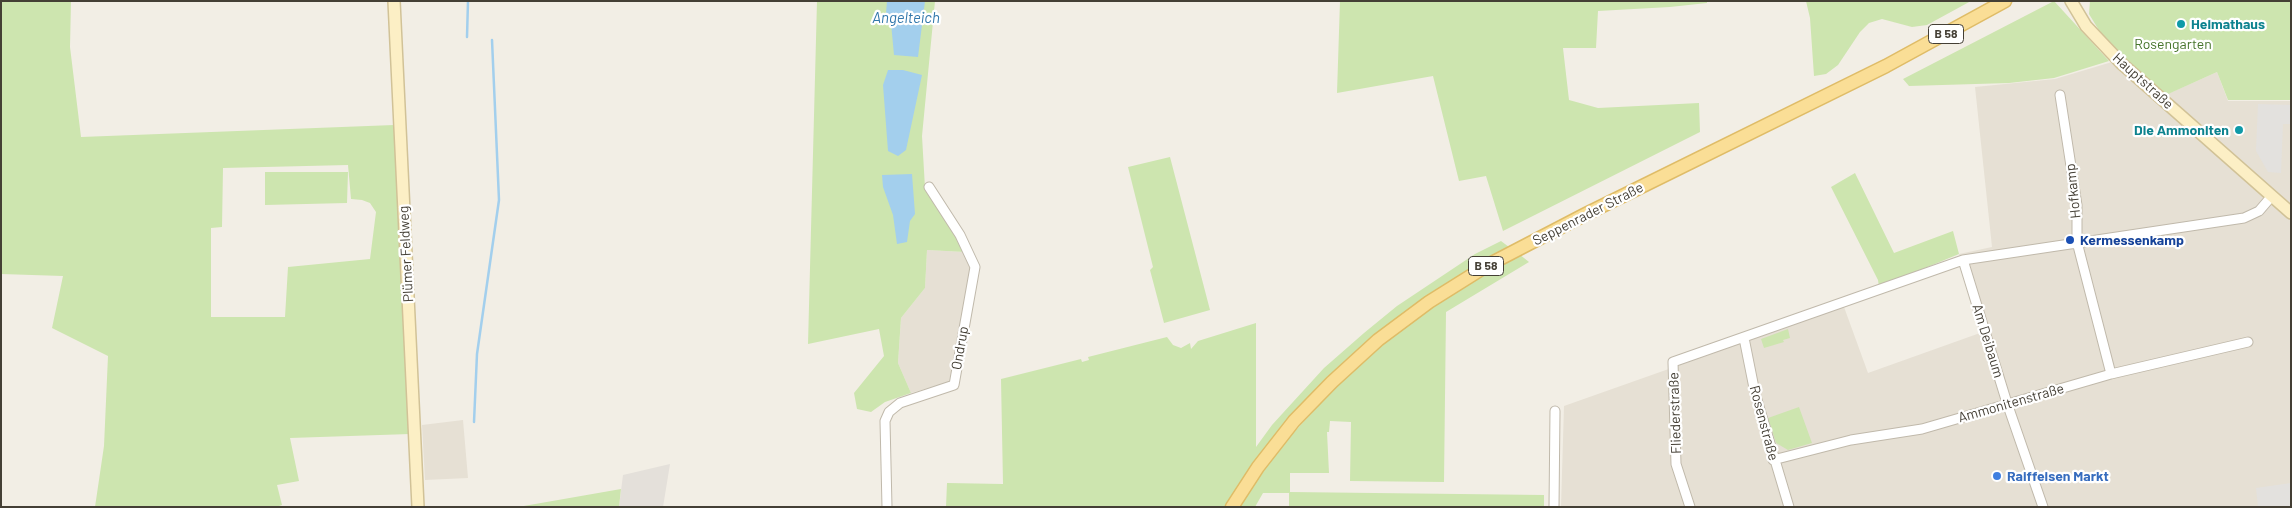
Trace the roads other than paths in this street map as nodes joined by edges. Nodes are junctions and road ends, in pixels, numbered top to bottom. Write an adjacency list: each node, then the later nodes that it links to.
1 (394, 1): 16 (street, Plümer Feldweg)
2 (2005, 1): 18 (main road, Seppenrader Straße / B 58)
3 (2071, 1): 6 (street, Hauptstraße)
4 (2060, 95): 8 (street, Hofkamp)
5 (929, 187): 17 (street, Ondrup)
6 (2271, 197): 7 (street, Hauptstraße); 8 (street)
7 (2291, 213)
8 (2077, 242): 9 (street); 12 (street, Hofkamp)
9 (1963, 260): 10 (street); 13 (street, Am Deibaum)
10 (1744, 338): 15 (street, Rosenstraße); 20 (street, Fliederstraße)
11 (2248, 342): 12 (street, Ammonitenstraße)
12 (2111, 374): 13 (street, Ammonitenstraße)
13 (2007, 403): 15 (street, Ammonitenstraße); 22 (street, Am Deibaum)
14 (1555, 410): 19 (street)
15 (1773, 460): 21 (street, Rosenstraße)
16 (418, 507)
17 (888, 507)
18 (1232, 507)
19 (1554, 507)
20 (1690, 507)
21 (1789, 507)
22 (2043, 507)

